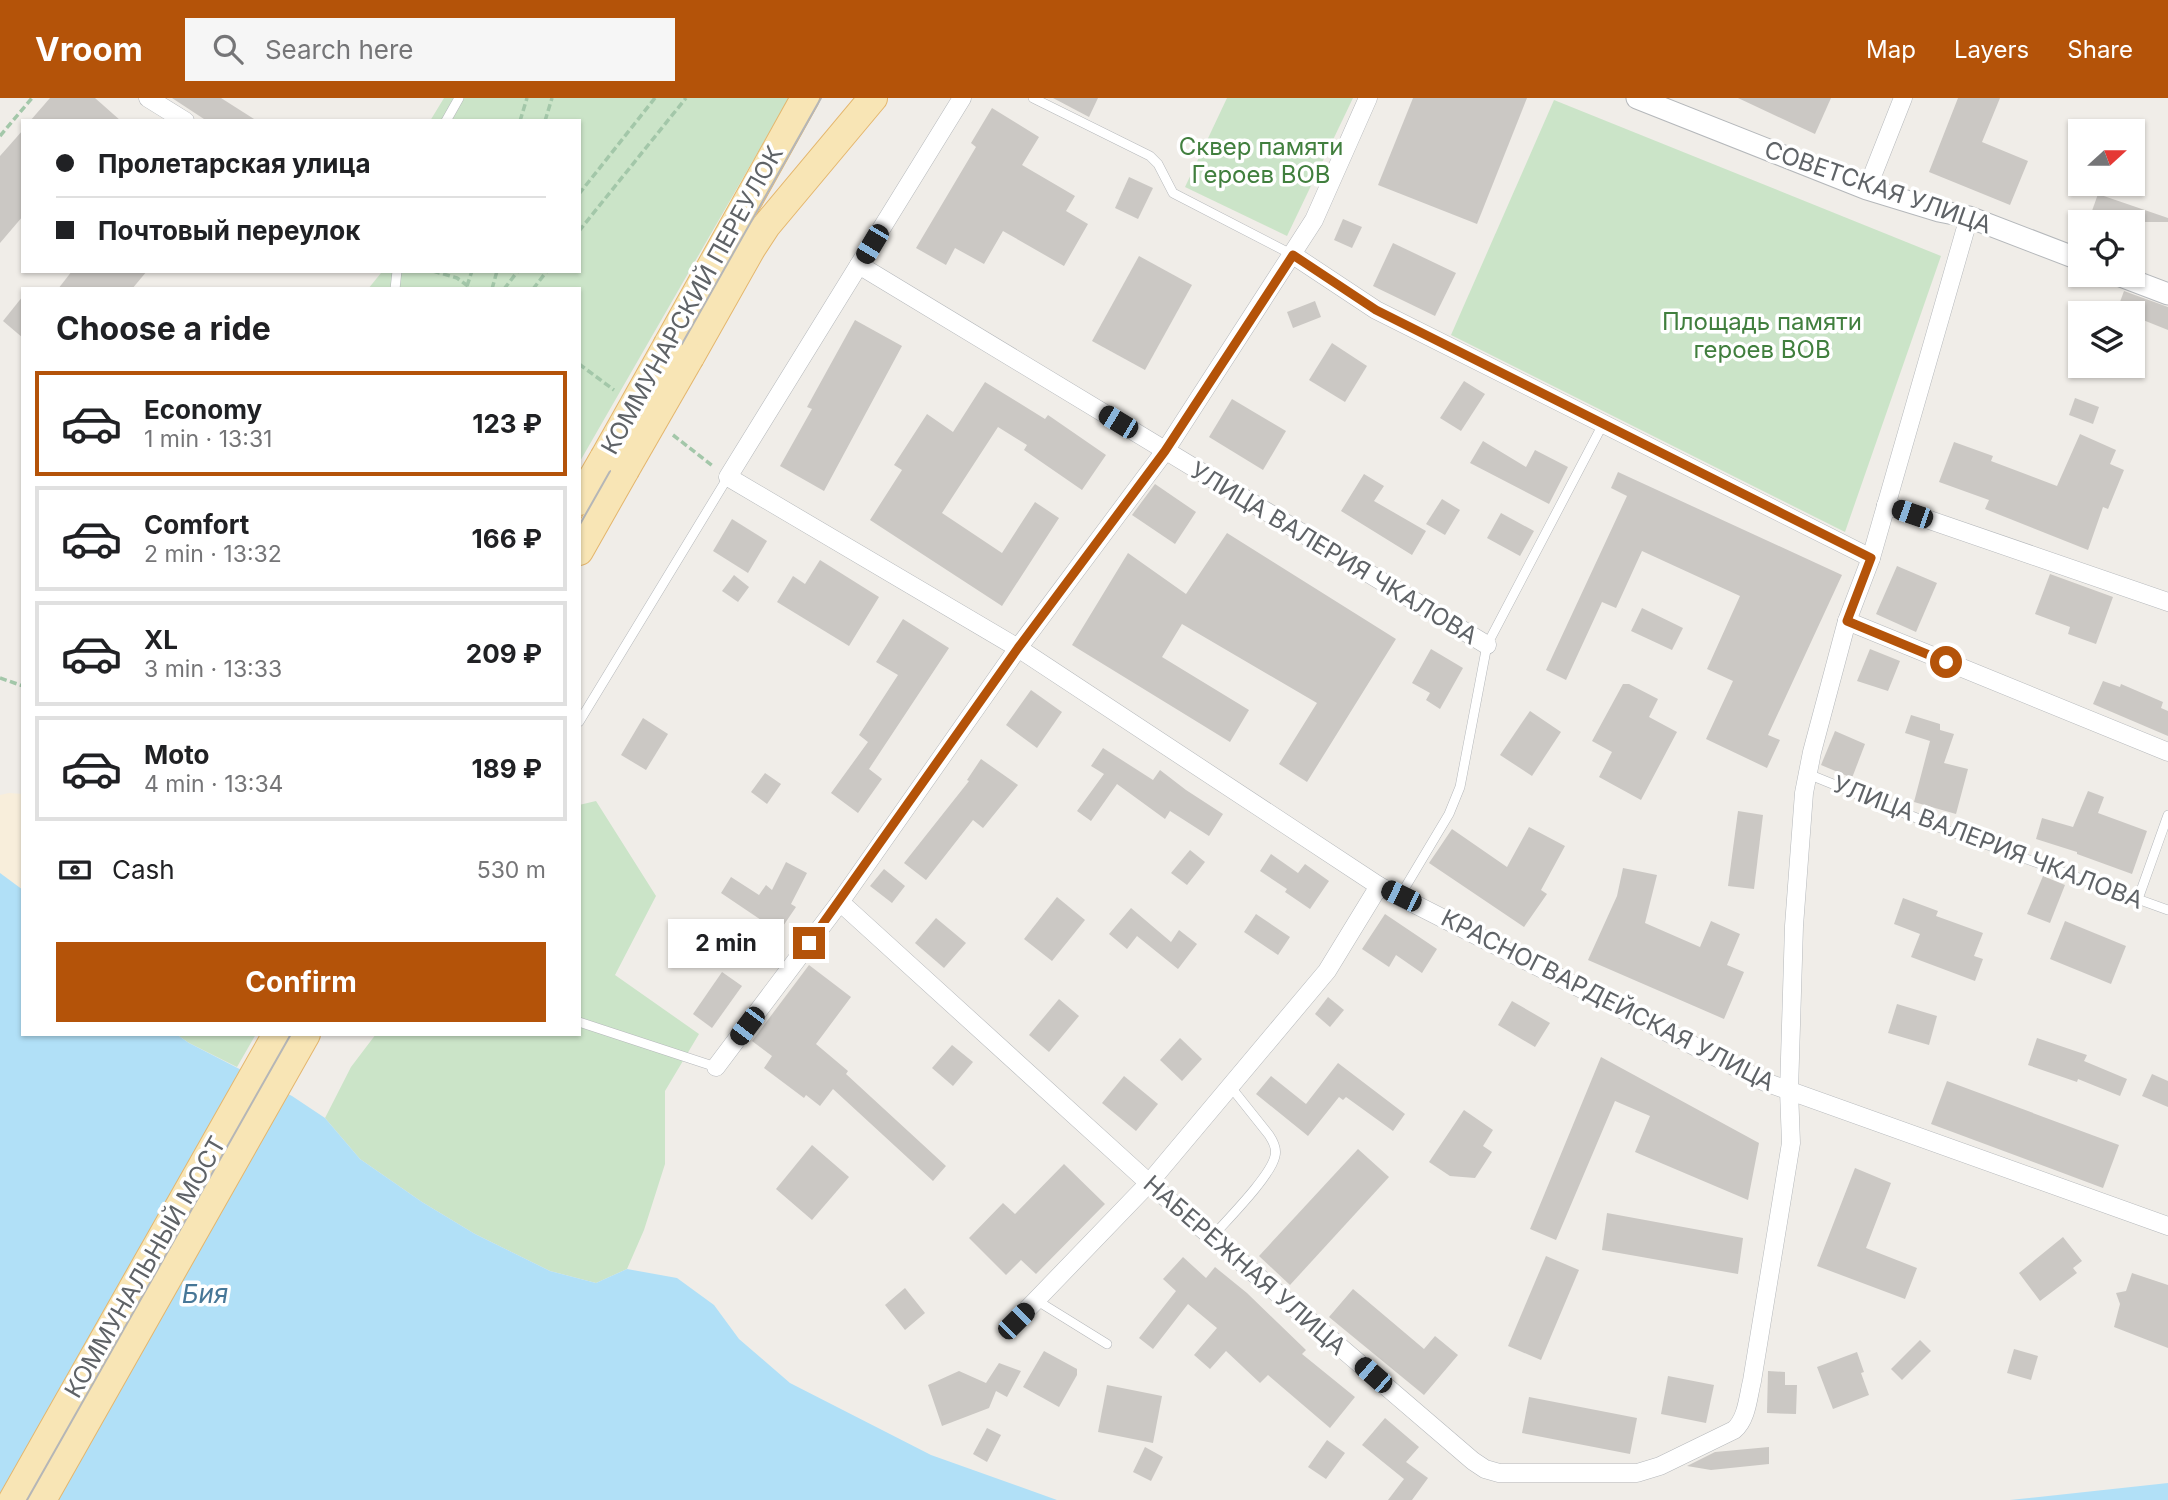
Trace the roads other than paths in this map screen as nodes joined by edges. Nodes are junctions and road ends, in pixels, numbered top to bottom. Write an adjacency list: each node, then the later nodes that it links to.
1 (148, 98): 10 (street)
2 (459, 98): 11 (lane)
3 (805, 98): 19 (main road, КОММУНАРСКИЙ ПЕРЕУЛОК)
4 (873, 98): 19 (main road, КОММУНАРСКИЙ ПЕРЕУЛОК)
5 (962, 98): 16 (street)
6 (1033, 98): 14 (lane)
7 (1368, 98): 14 (street)
8 (1637, 98): 12 (street, СОВЕТСКАЯ УЛИЦА)
9 (1903, 98): 12 (street)
10 (182, 119)
11 (447, 119)
12 (1867, 189): 13 (street, СОВЕТСКАЯ УЛИЦА)
13 (1969, 218): 15 (street, СОВЕТСКАЯ УЛИЦА); 25 (street, НАБЕРЕЖНАЯ УЛИЦА)
14 (1293, 255): 20 (street); 21 (street)
15 (2068, 255)
16 (859, 265): 21 (street, УЛИЦА ВАЛЕРИЯ ЧКАЛОВА); 23 (street)
17 (2145, 285): 18 (street)
18 (2168, 294)
19 (679, 351): 22 (main road, КОММУНАРСКИЙ ПЕРЕУЛОК, bridge)
20 (1603, 424): 27 (street); 30 (lane)
21 (1165, 451): 30 (street, УЛИЦА ВАЛЕРИЯ ЧКАЛОВА); 31 (street)
22 (615, 464): 24 (main road, КОММУНАРСКИЙ ПЕРЕУЛОК); 26 (main road, КОММУНАРСКИЙ ПЕРЕУЛОК)
23 (728, 477): 31 (street, КРАСНОГВАРДЕЙСКАЯ УЛИЦА); 32 (lane)
24 (581, 499)
25 (1886, 505): 27 (street, НАБЕРЕЖНАЯ УЛИЦА); 28 (street)
26 (581, 546)
27 (1871, 558): 29 (street, НАБЕРЕЖНАЯ УЛИЦА)
28 (2168, 602)
29 (1847, 621): 33 (street); 34 (street, НАБЕРЕЖНАЯ УЛИЦА)
30 (1487, 645): 37 (lane)
31 (1018, 648): 36 (street, КРАСНОГВАРДЕЙСКАЯ УЛИЦА); 39 (street)
32 (581, 719)
33 (2168, 752)
34 (1808, 774): 38 (lane, УЛИЦА ВАЛЕРИЯ ЧКАЛОВА); 46 (street, НАБЕРЕЖНАЯ УЛИЦА)
35 (2168, 815): 38 (lane)
36 (1379, 886): 37 (street, КРАСНОГВАРДЕЙСКАЯ УЛИЦА); 45 (street)
37 (1401, 896): 46 (street, КРАСНОГВАРДЕЙСКАЯ УЛИЦА)
38 (2138, 900): 40 (lane, УЛИЦА ВАЛЕРИЯ ЧКАЛОВА)
39 (840, 902): 44 (street); 47 (street, НАБЕРЕЖНАЯ УЛИЦА)
40 (2168, 910)
41 (581, 1023): 44 (lane)
42 (276, 1036): 53 (main road, КОММУНАЛЬНЫЙ МОСТ)
43 (305, 1036): 54 (main road, КОММУНАЛЬНЫЙ МОСТ)
44 (716, 1067)
45 (1230, 1086): 47 (street); 49 (lane)
46 (1789, 1091): 48 (street, КРАСНОГВАРДЕЙСКАЯ УЛИЦА); 49 (street, НАБЕРЕЖНАЯ УЛИЦА)
47 (1149, 1183): 49 (street, НАБЕРЕЖНАЯ УЛИЦА); 50 (street)
48 (2168, 1226)
49 (1212, 1237)
50 (1036, 1300): 51 (street); 52 (lane)
51 (1016, 1321)
52 (1107, 1344)
53 (13, 1500)
54 (42, 1500)

